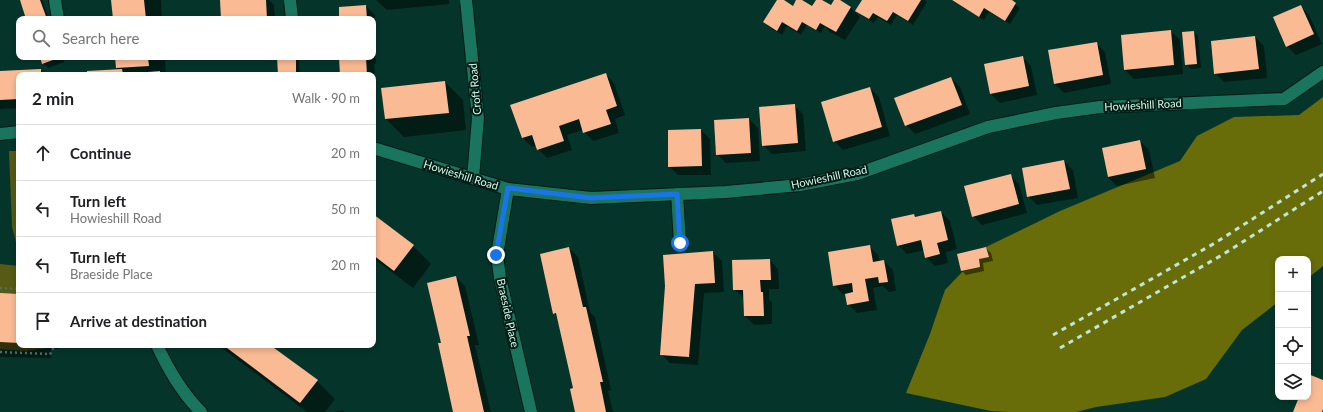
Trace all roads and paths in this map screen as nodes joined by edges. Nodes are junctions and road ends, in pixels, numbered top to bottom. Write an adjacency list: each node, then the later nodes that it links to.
1 (55, 0): 4 (street)
2 (290, 0): 5 (street)
3 (466, 0): 10 (street, Croft Road)
4 (58, 16)
5 (292, 16)
6 (1323, 72): 12 (street, Howieshill Road)
7 (16, 132): 8 (street)
8 (0, 134)
9 (376, 149): 10 (street, Howieshill Road)
10 (473, 178): 11 (street, Howieshill Road)
11 (508, 188): 12 (street, Howieshill Road); 20 (street, Braeside Place)
12 (677, 194): 13 (street)
13 (680, 243)
14 (0, 288): 15 (path)
15 (16, 289)
16 (53, 348): 18 (path)
17 (158, 348): 19 (street)
18 (0, 352)
19 (201, 412)
20 (531, 412)

